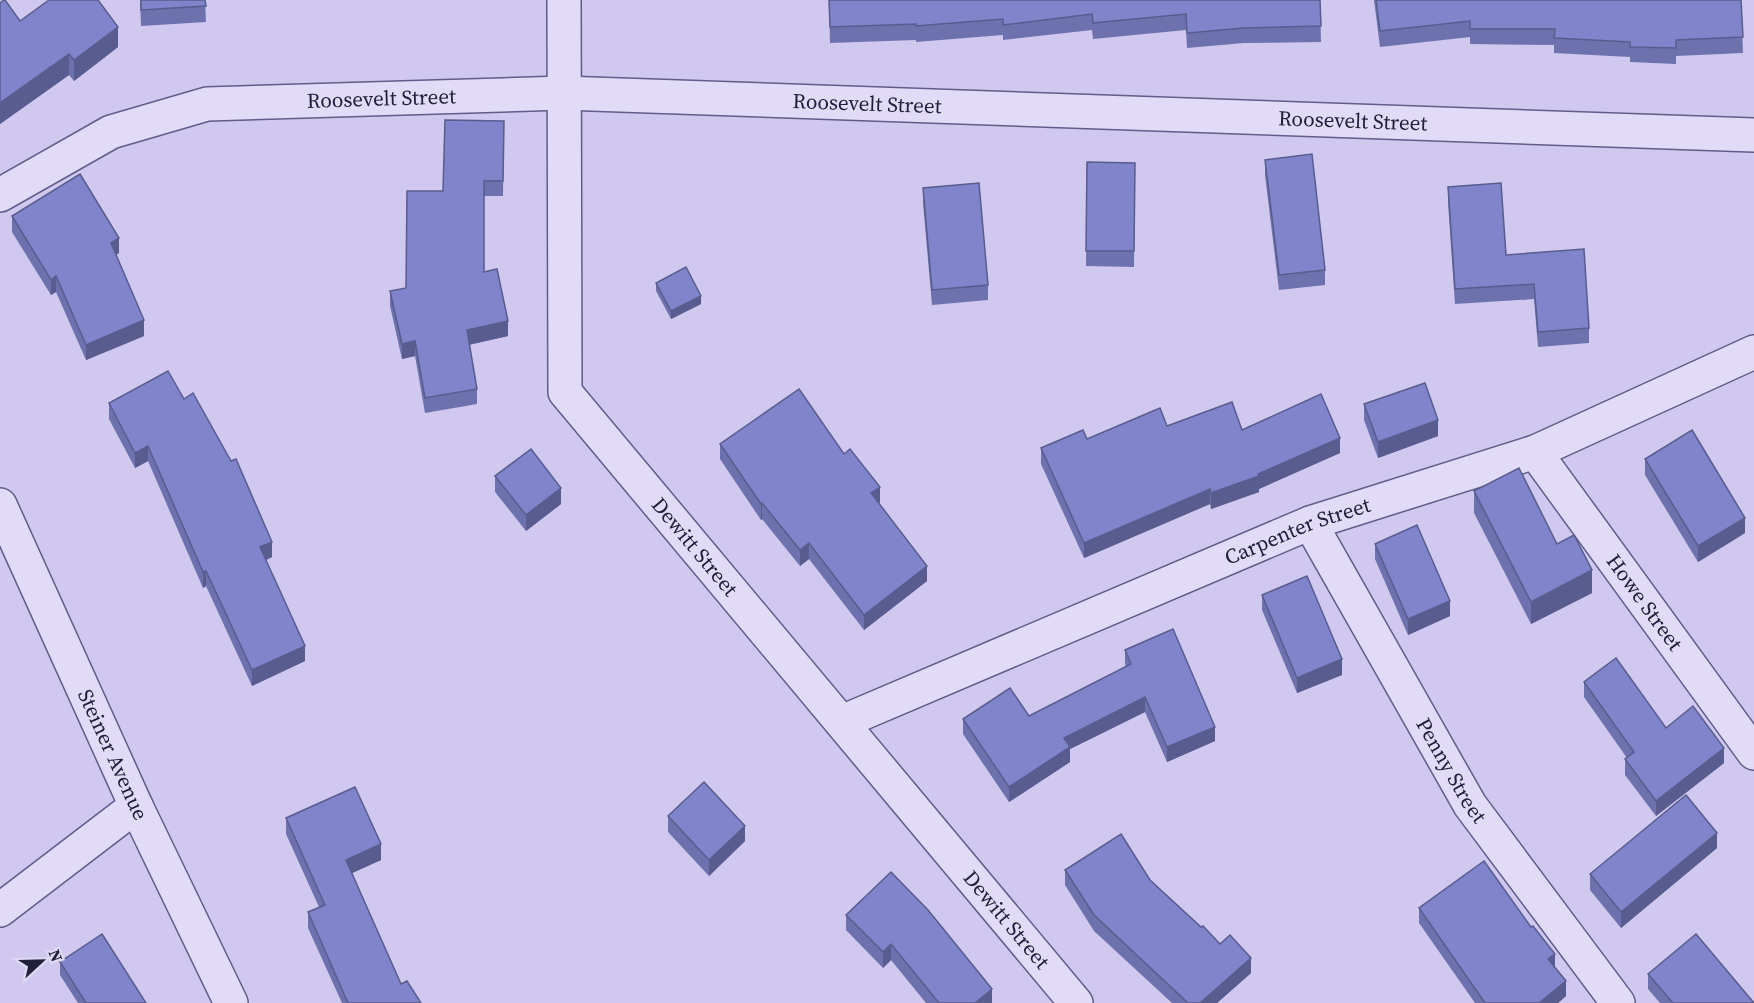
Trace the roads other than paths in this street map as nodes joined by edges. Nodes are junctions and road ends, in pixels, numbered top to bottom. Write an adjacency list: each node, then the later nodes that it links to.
1 (564, 0): 2 (street, Dewitt Street)
2 (562, 93): 3 (street, Roosevelt Street); 4 (street, Roosevelt Street); 9 (street, Dewitt Street)
3 (1754, 135)
4 (0, 195)
5 (1754, 352): 6 (street, Carpenter Street)
6 (1535, 452): 8 (street, Carpenter Street); 10 (street, Howe Street)
7 (0, 505): 11 (street, Steiner Avenue)
8 (1310, 523): 9 (street, Carpenter Street); 15 (street, Penny Street)
9 (842, 722): 14 (street, Dewitt Street)
10 (1754, 753)
11 (136, 806): 12 (street); 13 (street, Steiner Avenue)
12 (0, 910)
13 (231, 1003)
14 (1076, 1003)
15 (1618, 1003)

